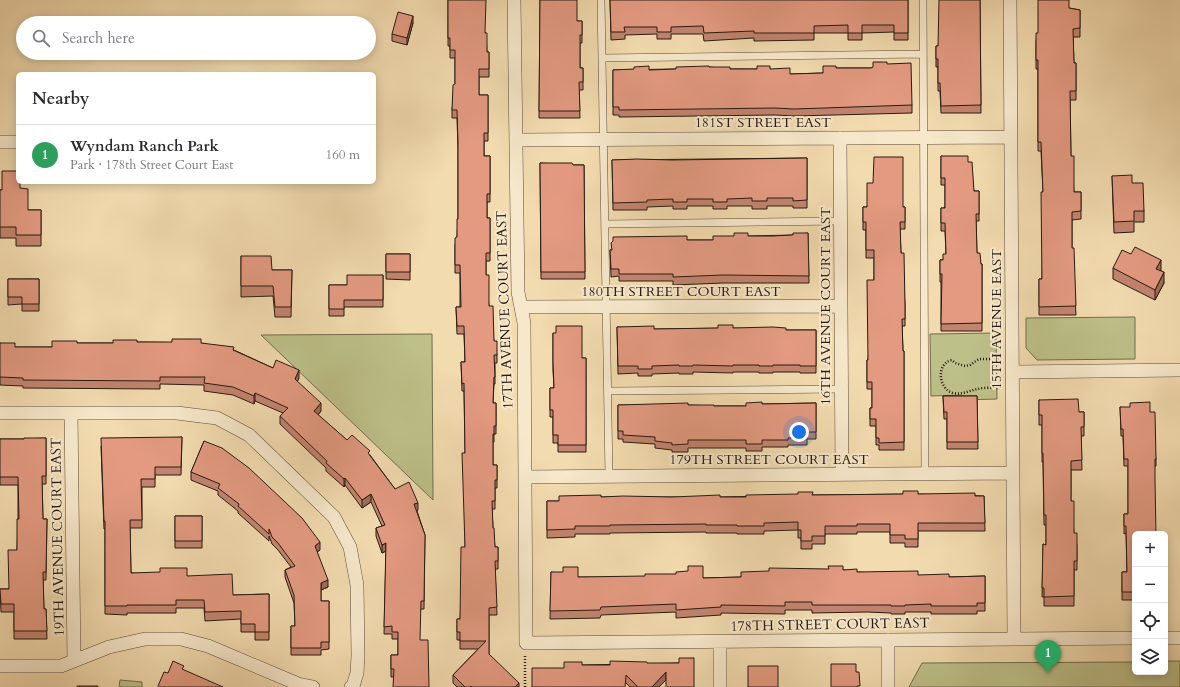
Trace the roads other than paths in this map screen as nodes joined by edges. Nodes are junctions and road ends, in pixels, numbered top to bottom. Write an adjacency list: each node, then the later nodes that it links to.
1 (514, 0): 10 (street, 17TH AVENUE COURT EAST)
2 (601, 0): 6 (lane)
3 (923, 0): 5 (lane)
4 (1010, 0): 8 (street, 15TH AVENUE EAST)
5 (923, 54): 6 (lane); 7 (lane)
6 (602, 58): 11 (lane)
7 (923, 137): 8 (street, 181ST STREET EAST); 9 (street, 181ST STREET EAST); 25 (lane)
8 (1011, 137): 20 (street, 15TH AVENUE EAST)
9 (840, 138): 11 (street, 181ST STREET EAST); 14 (street, 16TH AVENUE COURT EAST)
10 (516, 140): 11 (street, 181ST STREET EAST); 17 (street, 17TH AVENUE COURT EAST)
11 (604, 140): 15 (lane)
12 (0, 142): 13 (street)
13 (16, 142)
14 (841, 221): 15 (lane); 16 (street, 16TH AVENUE COURT EAST)
15 (605, 224): 18 (lane)
16 (842, 306): 18 (street, 180TH STREET COURT EAST); 21 (street, 16TH AVENUE COURT EAST)
17 (521, 307): 18 (street, 180TH STREET COURT EAST); 29 (street, 17TH AVENUE COURT EAST)
18 (606, 307): 22 (lane)
19 (1180, 370): 20 (street)
20 (1013, 372): 26 (street, 15TH AVENUE EAST)
21 (842, 389): 22 (lane); 27 (street, 16TH AVENUE COURT EAST)
22 (608, 392): 28 (lane)
23 (0, 413): 24 (street)
24 (71, 413): 37 (street, 19TH AVENUE COURT EAST); 40 (street)
25 (925, 473): 26 (street, 179TH STREET COURT EAST); 27 (street, 179TH STREET COURT EAST)
26 (1013, 473): 33 (street, 15TH AVENUE EAST)
27 (842, 474): 28 (street, 179TH STREET COURT EAST)
28 (609, 476): 29 (street, 179TH STREET COURT EAST)
29 (524, 477): 36 (street, 17TH AVENUE COURT EAST)
30 (1132, 638): 33 (street, 178TH STREET COURT EAST)
31 (1168, 638): 32 (street)
32 (1180, 638)
33 (1014, 639): 34 (street, 178TH STREET COURT EAST)
34 (888, 640): 35 (street, 178TH STREET COURT EAST); 42 (street)
35 (720, 642): 36 (street, 178TH STREET COURT EAST); 41 (street)
36 (526, 643)
37 (74, 661): 38 (street); 39 (street)
38 (0, 666)
39 (313, 687)
40 (351, 687)
41 (720, 687)
42 (888, 687)

